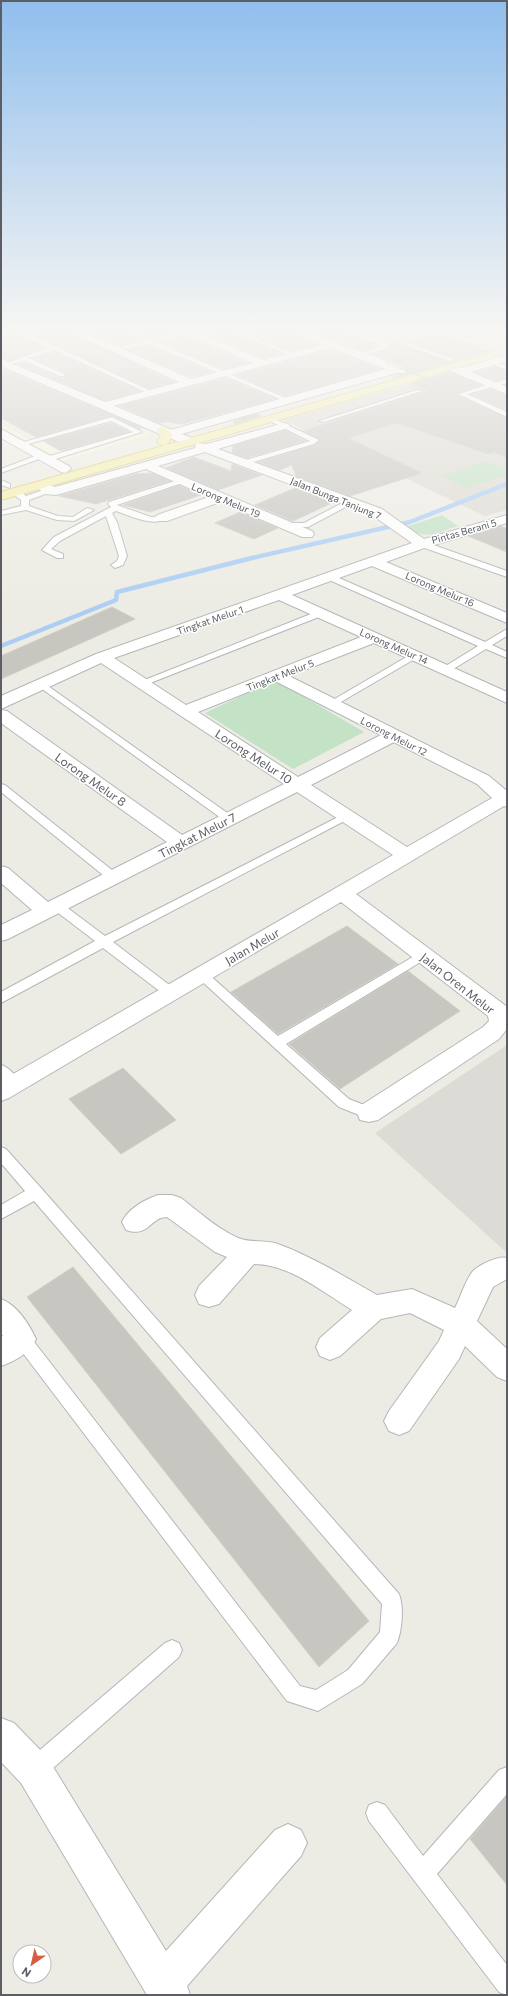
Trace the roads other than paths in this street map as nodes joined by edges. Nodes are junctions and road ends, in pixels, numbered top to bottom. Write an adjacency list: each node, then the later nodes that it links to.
1 (93, 424): 12 (lane)
2 (123, 424): 14 (lane)
3 (146, 424): 11 (street, Jalan Bunga Tanjung 7)
4 (213, 424): 11 (street)
5 (235, 424): 9 (main road)
6 (246, 424): 9 (main road)
7 (280, 424): 8 (lane)
8 (284, 426): 13 (street); 15 (lane)
9 (213, 431): 11 (main road)
10 (1, 433): 12 (street)
11 (173, 437): 13 (street, Jalan Bunga Tanjung 7); 17 (main road); 20 (main road)
12 (21, 444): 14 (street)
13 (204, 448): 15 (street, Jalan Bunga Tanjung 7); 16 (street)
14 (46, 458): 17 (street); 18 (lane)
15 (246, 463): 23 (street, Jalan Bunga Tanjung 7)
16 (146, 465): 19 (street, Lorong Melur 19); 20 (street)
17 (65, 469): 21 (main road)
18 (1, 471)
19 (184, 481): 22 (street, Lorong Melur 19); 25 (lane)
20 (48, 489): 21 (main road)
21 (11, 493): 24 (lane); 26 (lane)
22 (221, 497): 27 (street); 29 (street, Lorong Melur 19)
23 (351, 502): 29 (lane); 31 (street, Jalan Bunga Tanjung 7)
24 (90, 510)
25 (111, 510): 27 (lane); 32 (lane); 34 (lane)
26 (1, 513)
27 (162, 518)
28 (505, 521): 31 (street, Pintas Berani 5)
29 (285, 525): 30 (street, Lorong Melur 19)
30 (307, 534)
31 (422, 544): 33 (street, Tingkat Melur 1); 35 (lane)
32 (60, 556)
33 (372, 561): 36 (street, Tingkat Melur 1); 39 (street, Lorong Melur 16)
34 (115, 565)
35 (507, 574)
36 (330, 577): 37 (street, Tingkat Melur 1); 42 (lane)
37 (281, 595): 38 (street, Lorong Melur 14); 45 (street, Tingkat Melur 1)
38 (321, 613): 41 (street, Lorong Melur 14); 48 (lane)
39 (507, 618)
40 (507, 632): 42 (lane)
41 (374, 637): 43 (street, Lorong Melur 14); 47 (street, Tingkat Melur 5)
42 (485, 646): 44 (lane); 46 (lane)
43 (415, 655): 46 (street, Lorong Melur 14); 52 (lane)
44 (507, 656)
45 (102, 657): 48 (street, Lorong Melur 10); 49 (street, Tingkat Melur 1)
46 (447, 670): 50 (street, Lorong Melur 14)
47 (277, 676): 52 (street, Lorong Melur 12); 53 (street, Tingkat Melur 5)
48 (142, 683): 53 (street, Lorong Melur 10)
49 (41, 684): 51 (street, Tingkat Melur 1); 59 (lane)
50 (507, 698)
51 (3, 703): 60 (street, Lorong Melur 8)
52 (331, 704): 54 (street, Lorong Melur 12)
53 (185, 711): 55 (street, Lorong Melur 10)
54 (393, 736): 55 (street, Tingkat Melur 7); 57 (street, Lorong Melur 12)
55 (297, 784): 58 (street, Lorong Melur 10); 59 (street, Tingkat Melur 7)
56 (1, 787): 63 (lane)
57 (505, 800): 61 (street, Jalan Melur)
58 (346, 816): 61 (street, Lorong Melur 10); 67 (lane)
59 (229, 818): 60 (street, Tingkat Melur 7)
60 (181, 843): 63 (street, Tingkat Melur 7)
61 (406, 855): 64 (street, Jalan Melur)
62 (1, 872): 65 (street)
63 (113, 877): 65 (street, Tingkat Melur 7)
64 (342, 893): 68 (street, Jalan Oren Melur); 69 (street, Jalan Melur)
65 (51, 908): 66 (street, Tingkat Melur 7); 67 (lane)
66 (1, 934)
67 (104, 942): 70 (lane); 71 (lane)
68 (423, 955): 72 (lane); 74 (street, Jalan Oren Melur)
69 (201, 975): 70 (street, Jalan Melur); 72 (lane)
70 (171, 993): 73 (street, Jalan Melur)
71 (1, 998)
72 (277, 1044): 74 (lane)
73 (5, 1082)
74 (369, 1113)
75 (1, 1153): 76 (lane)
76 (36, 1192): 77 (lane); 85 (lane)
77 (1, 1213)
78 (135, 1222): 79 (street)
79 (248, 1253): 81 (street); 82 (street)
80 (502, 1268): 84 (street)
81 (209, 1295)
82 (374, 1308): 84 (street); 86 (street)
83 (1, 1312): 85 (street)
84 (461, 1324): 87 (street); 88 (street)
85 (11, 1346)
86 (330, 1347)
87 (507, 1368)
88 (399, 1421)
89 (172, 1650): 91 (lane)
90 (1, 1736): 91 (street)
91 (34, 1770): 97 (street)
92 (507, 1778): 95 (lane)
93 (377, 1812): 95 (lane)
94 (288, 1843): 97 (street)
95 (423, 1873): 96 (lane)
96 (507, 1984)
97 (167, 1989)

